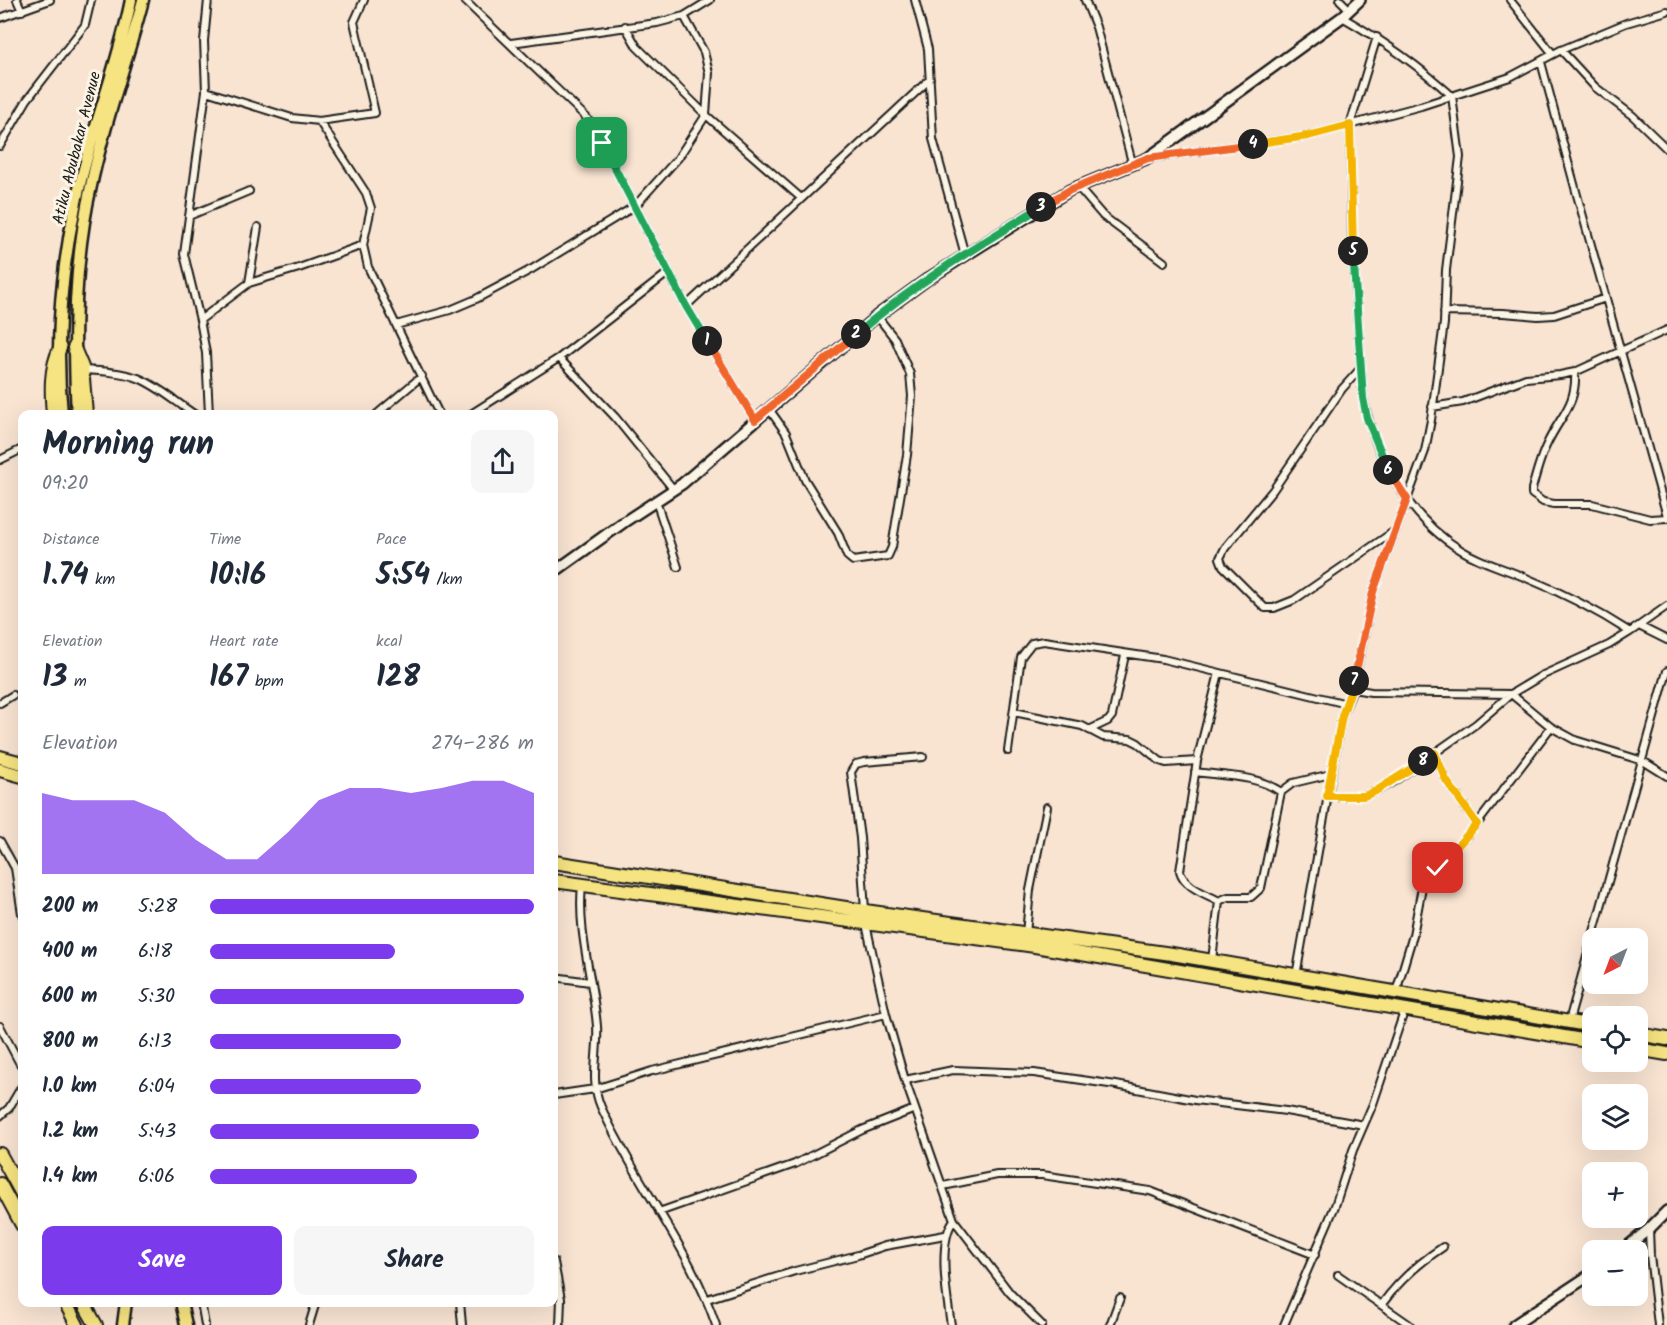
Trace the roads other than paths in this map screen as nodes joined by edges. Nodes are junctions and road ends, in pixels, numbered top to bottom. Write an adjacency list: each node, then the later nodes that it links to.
1 (16, 0): 16 (street)
2 (50, 0): 16 (street)
3 (91, 0): 33 (street)
4 (131, 0): 55 (main road, Atiku Abubakar Avenue)
5 (143, 0): 56 (main road, Atiku Abubakar Avenue)
6 (208, 0): 28 (street)
7 (364, 0): 31 (street)
8 (464, 0): 23 (street)
9 (710, 0): 18 (street)
10 (915, 0): 27 (street)
11 (1085, 0): 36 (street)
12 (1340, 0): 15 (street)
13 (1360, 0): 15 (street)
14 (1510, 0): 25 (street)
15 (1350, 10): 19 (street)
16 (22, 11): 20 (street)
17 (1667, 11): 24 (street)
18 (684, 16): 21 (street); 30 (street)
19 (1342, 17): 22 (street); 35 (street)
20 (0, 18)
21 (625, 26): 23 (street); 30 (street)
22 (1377, 37): 29 (street); 32 (street)
23 (511, 43): 40 (street)
24 (1562, 50): 25 (street); 34 (street)
25 (1553, 54): 26 (street)
26 (1541, 62): 29 (street); 48 (street)
27 (930, 79): 39 (street); 44 (street)
28 (206, 91): 31 (street); 41 (street)
29 (1452, 96): 32 (street); 50 (street)
30 (706, 115): 39 (street); 40 (street)
31 (318, 121): 43 (street)
32 (1350, 125): 35 (street); 59 (street)
33 (0, 146)
34 (1667, 149)
35 (1148, 158): 36 (street)
36 (1132, 166): 37 (street)
37 (1078, 187): 44 (street); 45 (street)
38 (249, 191): 41 (street)
39 (801, 198): 49 (street)
40 (635, 206): 46 (street); 53 (street)
41 (189, 216): 52 (street)
42 (258, 227): 47 (street)
43 (363, 244): 47 (street); 53 (street)
44 (965, 255): 51 (street)
45 (1164, 262)
46 (669, 272): 49 (street); 58 (street)
47 (249, 283): 52 (street)
48 (1606, 298): 50 (street); 57 (street)
49 (686, 306): 74 (street)
50 (1444, 312): 63 (street)
51 (878, 316): 64 (street); 64 (street)
52 (200, 320): 70 (street)
53 (396, 325): 62 (street)
54 (1667, 330): 57 (street)
55 (60, 348): 65 (highway); 66 (main road, Atiku Abubakar Avenue)
56 (74, 348): 60 (highway); 67 (main road, Atiku Abubakar Avenue)
57 (1621, 352): 61 (street); 80 (street)
58 (559, 358): 73 (street); 77 (street)
59 (1361, 368): 78 (street); 81 (street)
60 (82, 370): 68 (highway); 69 (street)
61 (1575, 372): 63 (street); 80 (street)
62 (422, 376): 71 (street); 72 (street)
63 (1432, 407): 78 (street)
64 (769, 409): 74 (street)
65 (53, 410)
66 (62, 410)
67 (77, 410)
68 (86, 410)
69 (188, 410)
70 (209, 410)
71 (381, 410)
72 (437, 410)
73 (477, 410)
74 (755, 420): 77 (street)
75 (18, 451): 76 (street)
76 (0, 460)
77 (674, 490): 79 (street)
78 (1407, 499): 81 (street); 86 (street)
79 (656, 501): 82 (street); 83 (street)
80 (1667, 517)
81 (1396, 530): 91 (street)
82 (678, 567)
83 (558, 569)
84 (1667, 606): 85 (street)
85 (1639, 626): 86 (street); 87 (street)
86 (1630, 632): 93 (street)
87 (1667, 640)
88 (1125, 654): 90 (street); 96 (street); 98 (street)
89 (1667, 671): 104 (street)
90 (1219, 673): 95 (street); 103 (street)
91 (1353, 689): 93 (street); 95 (street)
92 (13, 694): 94 (street)
93 (1511, 694): 97 (street); 100 (street)
94 (0, 704)
95 (1347, 704): 108 (street)
96 (1014, 712): 98 (street); 99 (street)
97 (1551, 727): 104 (street); 114 (street)
98 (1089, 730): 103 (street)
99 (1008, 751)
100 (1435, 753): 112 (street); 114 (street)
101 (922, 757): 121 (street)
102 (0, 758): 105 (highway)
103 (1197, 761): 107 (street)
104 (1642, 761): 109 (street); 130 (street)
105 (18, 762)
106 (4, 771): 110 (highway)
107 (1195, 772): 111 (street); 120 (street)
108 (1331, 774): 111 (street); 112 (street)
109 (1667, 776)
110 (18, 781)
111 (1281, 792): 120 (street)
112 (1327, 796): 124 (street)
113 (1047, 807): 122 (street)
114 (1477, 824): 127 (street)
115 (0, 841): 119 (street)
116 (558, 863): 121 (highway)
117 (558, 882): 118 (highway)
118 (582, 885): 121 (highway); 126 (street)
119 (18, 888)
120 (1219, 901): 123 (street)
121 (866, 917): 122 (highway); 129 (street)
122 (1026, 939): 123 (highway); 128 (highway)
123 (1211, 961): 124 (highway)
124 (1296, 976): 127 (highway)
125 (558, 978): 126 (street)
126 (590, 982): 140 (street)
127 (1395, 993): 130 (highway)
128 (1406, 1009): 135 (highway); 145 (street)
129 (885, 1014): 139 (street); 140 (street)
130 (1569, 1022): 131 (highway)
131 (1582, 1024)
132 (0, 1026): 138 (street)
133 (1648, 1036): 134 (highway)
134 (1667, 1039)
135 (1582, 1040)
136 (1648, 1051): 137 (highway)
137 (1667, 1054)
138 (18, 1060)
139 (905, 1080): 143 (street); 145 (street)
140 (594, 1089): 142 (street); 150 (street)
141 (18, 1093): 144 (street)
142 (558, 1094)
143 (915, 1109): 148 (street); 150 (street)
144 (0, 1116)
145 (1364, 1125): 158 (street)
146 (0, 1154): 149 (highway)
147 (0, 1184): 152 (highway)
148 (943, 1186): 153 (street); 158 (street)
149 (18, 1187)
150 (659, 1212): 163 (street)
151 (1666, 1214): 154 (street)
152 (18, 1218)
153 (954, 1220): 155 (street); 183 (street)
154 (1649, 1229): 156 (street); 187 (street)
155 (945, 1235): 163 (street); 182 (street)
156 (1636, 1240)
157 (1443, 1247): 164 (street)
158 (1315, 1255): 185 (street)
159 (1338, 1275): 164 (street)
160 (1582, 1280): 172 (street)
161 (558, 1283): 180 (street)
162 (1120, 1298): 184 (street)
163 (707, 1299): 181 (street)
164 (1382, 1304): 186 (street)
165 (68, 1307): 173 (highway)
166 (86, 1307): 174 (highway)
167 (125, 1307): 175 (main road)
168 (182, 1307): 176 (main road)
169 (202, 1307): 177 (street)
170 (314, 1307): 178 (street)
171 (460, 1307): 179 (street)
172 (1515, 1324)
173 (77, 1325)
174 (96, 1325)
175 (123, 1325)
176 (186, 1325)
177 (205, 1325)
178 (309, 1325)
179 (462, 1325)
180 (560, 1325)
181 (716, 1325)
182 (951, 1325)
183 (1042, 1325)
184 (1110, 1325)
185 (1284, 1325)
186 (1410, 1325)
187 (1658, 1325)

